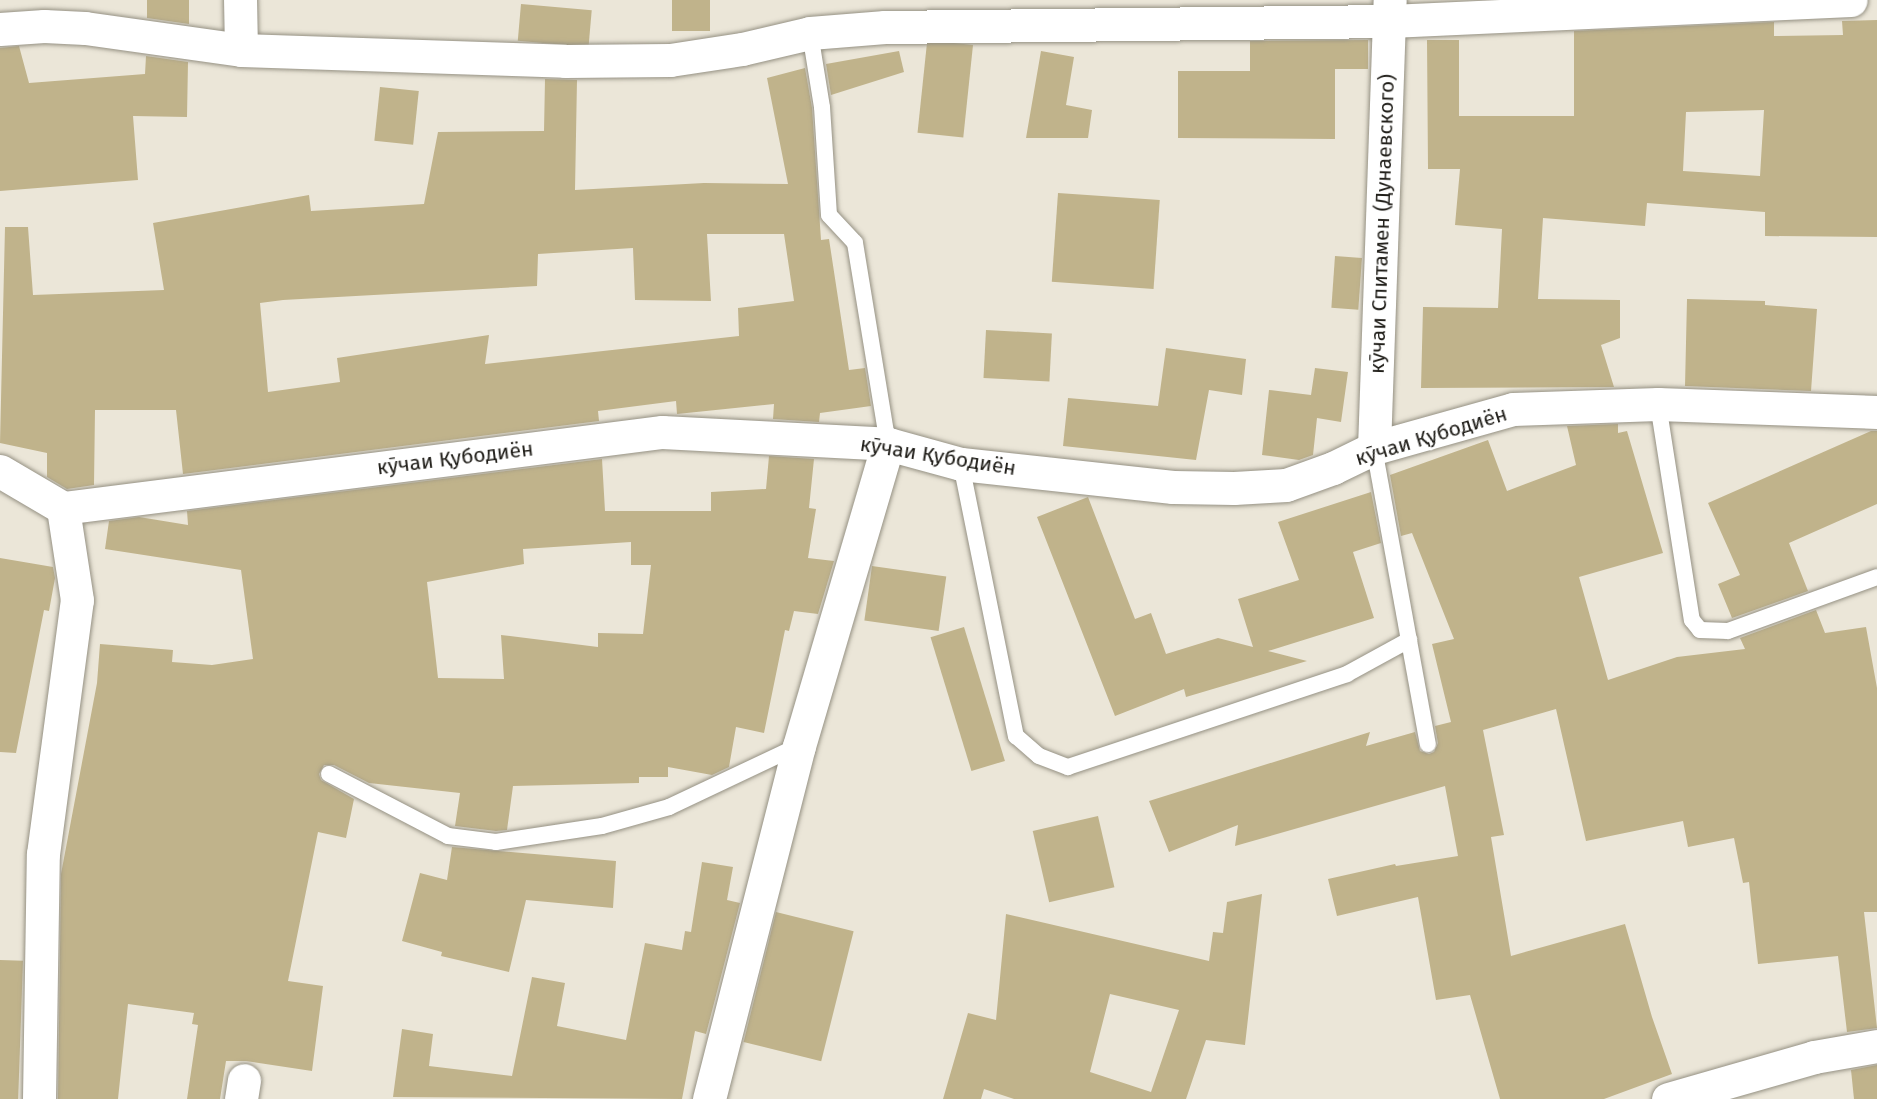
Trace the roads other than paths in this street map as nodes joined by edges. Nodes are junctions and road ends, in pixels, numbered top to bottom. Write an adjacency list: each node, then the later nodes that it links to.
1 (240, 0): 6 (street)
2 (1851, 0): 3 (street)
3 (1390, 10): 5 (street); 10 (street, кӯчаи Спитамен (Дунаевского))
4 (0, 29): 6 (street)
5 (810, 33): 6 (street); 9 (lane)
6 (241, 50)
7 (1658, 404): 8 (street, кӯчаи Қубодиён); 10 (street, кӯчаи Қубодиён); 14 (lane)
8 (1877, 412)
9 (888, 444): 11 (street, кӯчаи Қубодиён); 13 (street, кӯчаи Қубодиён); 17 (street)
10 (1374, 448): 11 (street, кӯчаи Қубодиён); 15 (lane)
11 (961, 464): 15 (lane)
12 (0, 471): 13 (street)
13 (63, 508): 20 (street)
14 (1877, 578)
15 (1409, 640): 16 (lane)
16 (1428, 744)
17 (799, 746): 18 (lane); 21 (street)
18 (329, 774)
19 (1877, 1046): 22 (street)
20 (39, 1099)
21 (711, 1099)
22 (1668, 1099)

